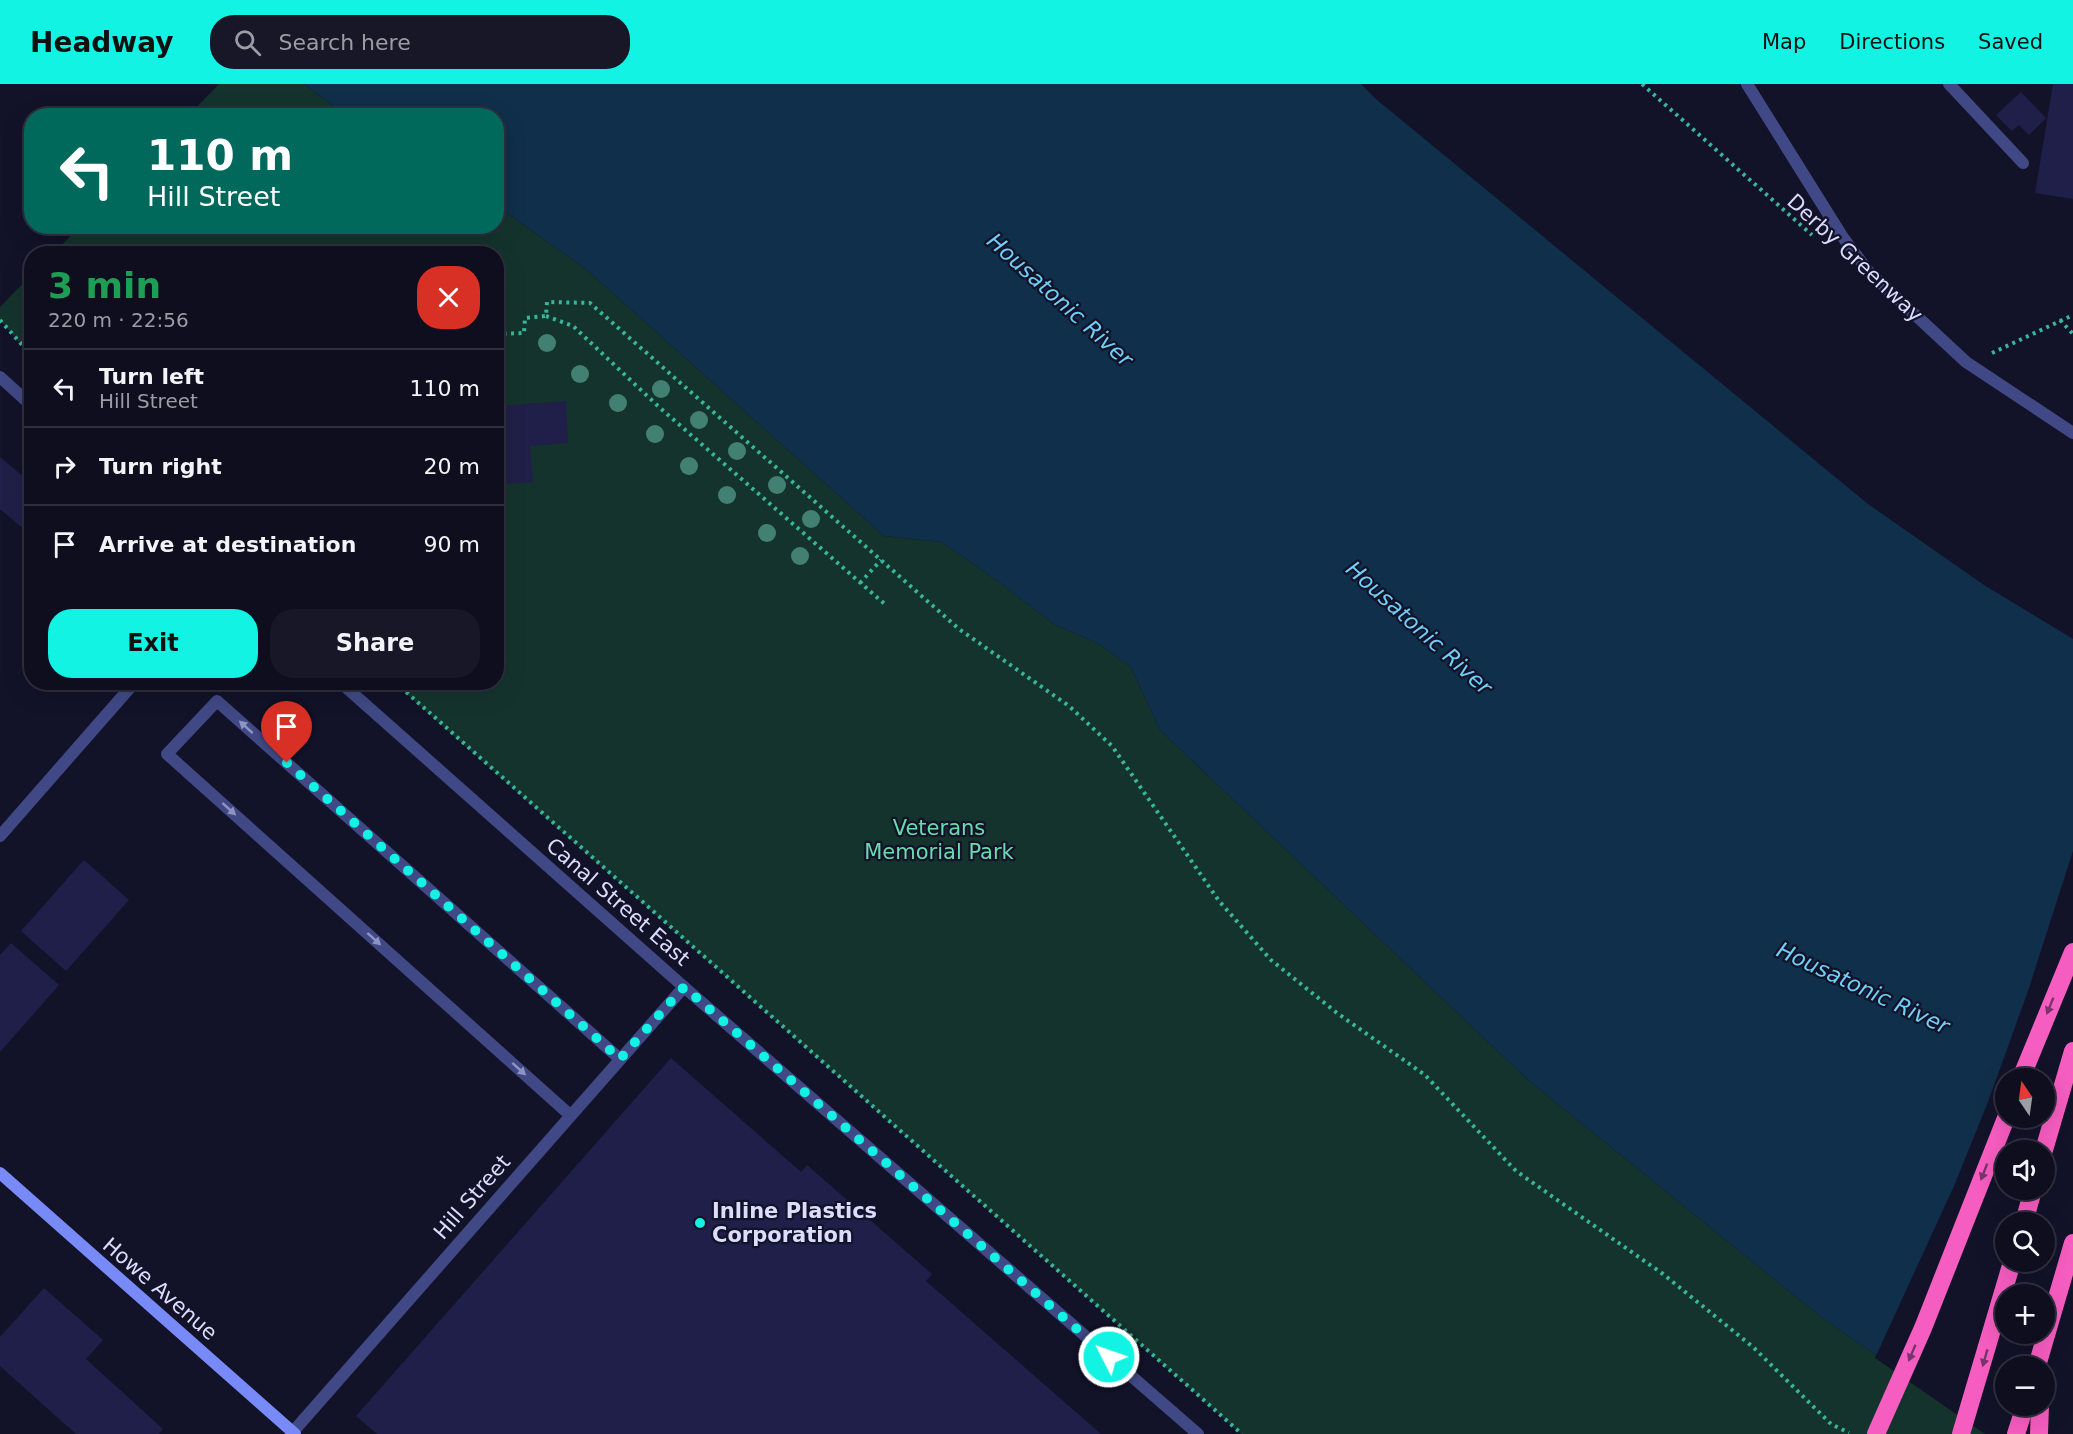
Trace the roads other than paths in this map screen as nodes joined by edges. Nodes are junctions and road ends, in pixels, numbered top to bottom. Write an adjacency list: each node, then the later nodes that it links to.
1 (1747, 84): 6 (street)
2 (1949, 84): 3 (street)
3 (2023, 163)
4 (0, 377): 5 (street)
5 (24, 399)
6 (2073, 433)
7 (128, 690): 9 (street)
8 (349, 690): 11 (street, Canal Street East)
9 (0, 836)
10 (2073, 952): 14 (highway, one-way to 14)
11 (684, 987): 13 (street, Hill Street); 25 (street, Canal Street East)
12 (2073, 1051): 17 (highway)
13 (620, 1059): 15 (street, Hill Street); 15 (street, one-way to 15)
14 (2025, 1068)
15 (570, 1115): 24 (street, Hill Street)
16 (2002, 1128): 26 (highway, one-way to 26)
17 (2047, 1140)
18 (0, 1173): 24 (main road, Howe Avenue)
19 (2073, 1243): 21 (highway)
20 (2009, 1272): 27 (highway, one-way to 27)
21 (2042, 1356)
22 (2022, 1416): 28 (highway)
23 (2040, 1416): 29 (highway)
24 (293, 1433)
25 (1198, 1434)
26 (1876, 1434)
27 (1961, 1434)
28 (2016, 1434)
29 (2039, 1434)

